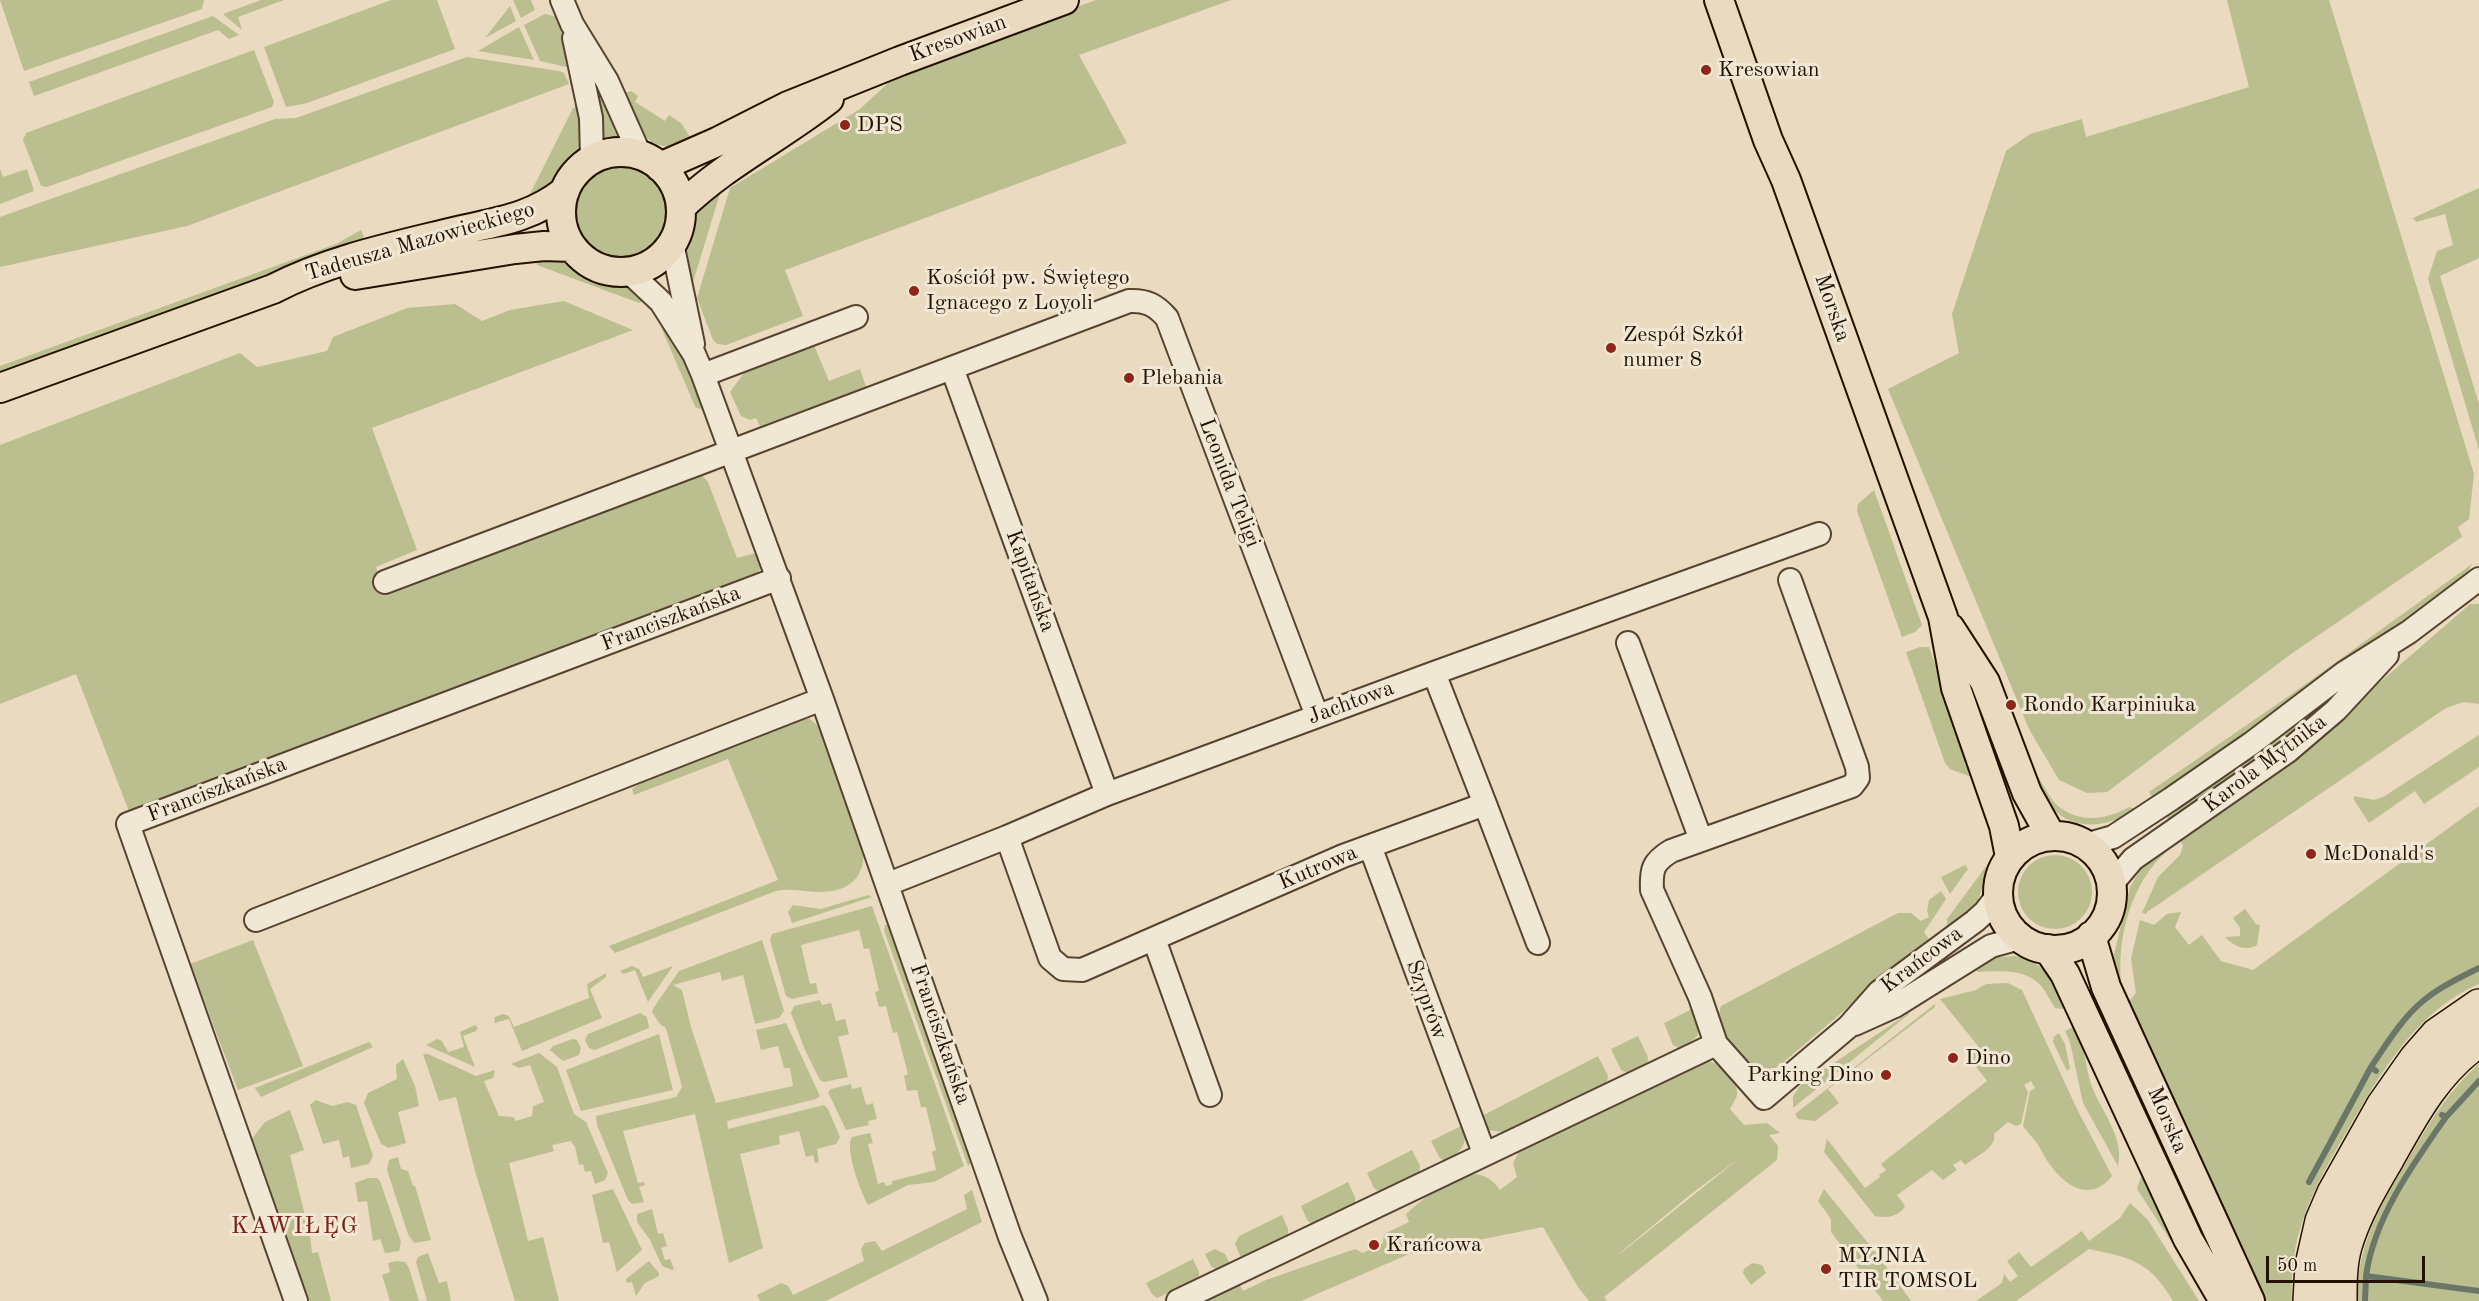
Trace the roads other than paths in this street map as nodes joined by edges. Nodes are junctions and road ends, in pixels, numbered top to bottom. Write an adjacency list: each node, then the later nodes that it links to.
1 (562, 0): 4 (street)
2 (1064, 0): 5 (main road, Kresowian)
3 (1719, 0): 25 (main road, Morska)
4 (572, 24): 6 (street); 7 (street)
5 (852, 82): 7 (main road, Kresowian); 9 (main road, Kresowian)
6 (592, 159): 7 (main road); 8 (main road)
7 (650, 161): 9 (main road)
8 (565, 191): 11 (main road); 13 (main road, Tadeusza Mazowieckiego)
9 (681, 207): 10 (main road)
10 (672, 243): 12 (main road); 15 (street, Franciszkańska)
11 (572, 247): 12 (main road); 13 (main road, Tadeusza Mazowieckiego)
12 (628, 272): 15 (street, Franciszkańska)
13 (273, 289): 18 (main road, Tadeusza Mazowieckiego)
14 (856, 317): 17 (street)
15 (694, 354): 17 (street, Franciszkańska)
16 (952, 368): 19 (street, Leonida Teligi); 30 (street, Leonida Teligi); 31 (street, Kapitańska)
17 (703, 375): 19 (street, Franciszkańska)
18 (0, 388)
19 (732, 450): 21 (street, Franciszkańska); 24 (street)
20 (1819, 534): 28 (street, Jachtowa)
21 (779, 578): 29 (street, Franciszkańska); 54 (street, Franciszkańska)
22 (2479, 579): 26 (street, Karola Mytnika)
23 (1790, 580): 35 (street)
24 (385, 582)
25 (1943, 617): 33 (main road, Morska); 38 (main road, Morska)
26 (2409, 632): 36 (street, Karola Mytnika); 40 (street, Karola Mytnika)
27 (1628, 643): 35 (street)
28 (1434, 673): 30 (street, Jachtowa); 32 (street)
29 (822, 699): 39 (street, Franciszkańska); 42 (street)
30 (1317, 716): 31 (street, Jachtowa)
31 (1107, 794): 34 (street, Jachtowa)
32 (1485, 804): 37 (street, Kutrowa); 46 (street)
33 (2051, 836): 36 (main road); 38 (main road)
34 (1007, 837): 39 (street, Jachtowa); 45 (street, Kutrowa)
35 (1701, 840): 51 (street)
36 (2085, 845): 40 (main road)
37 (1370, 846): 45 (street, Kutrowa); 53 (street, Szyprów)
38 (2010, 857): 41 (main road)
39 (888, 884): 55 (street, Franciszkańska)
40 (2111, 885): 43 (main road)
41 (1998, 895): 44 (main road); 49 (street, Krańcowa)
42 (256, 920)
43 (2091, 936): 47 (main road); 58 (main road, Morska)
44 (2020, 938): 47 (main road); 49 (street, Krańcowa)
45 (1154, 939): 52 (street)
46 (1538, 943)
47 (2048, 949): 57 (main road, Morska)
48 (2479, 1006): 59 (highway)
49 (1848, 1027): 51 (street, Krańcowa)
50 (2479, 1040): 60 (highway)
51 (1716, 1044): 53 (street)
52 (1210, 1095)
53 (1484, 1153): 56 (street)
54 (296, 1301)
55 (1036, 1301)
56 (1178, 1301)
57 (2224, 1301)
58 (2250, 1301)
59 (2310, 1301)
60 (2340, 1301)

